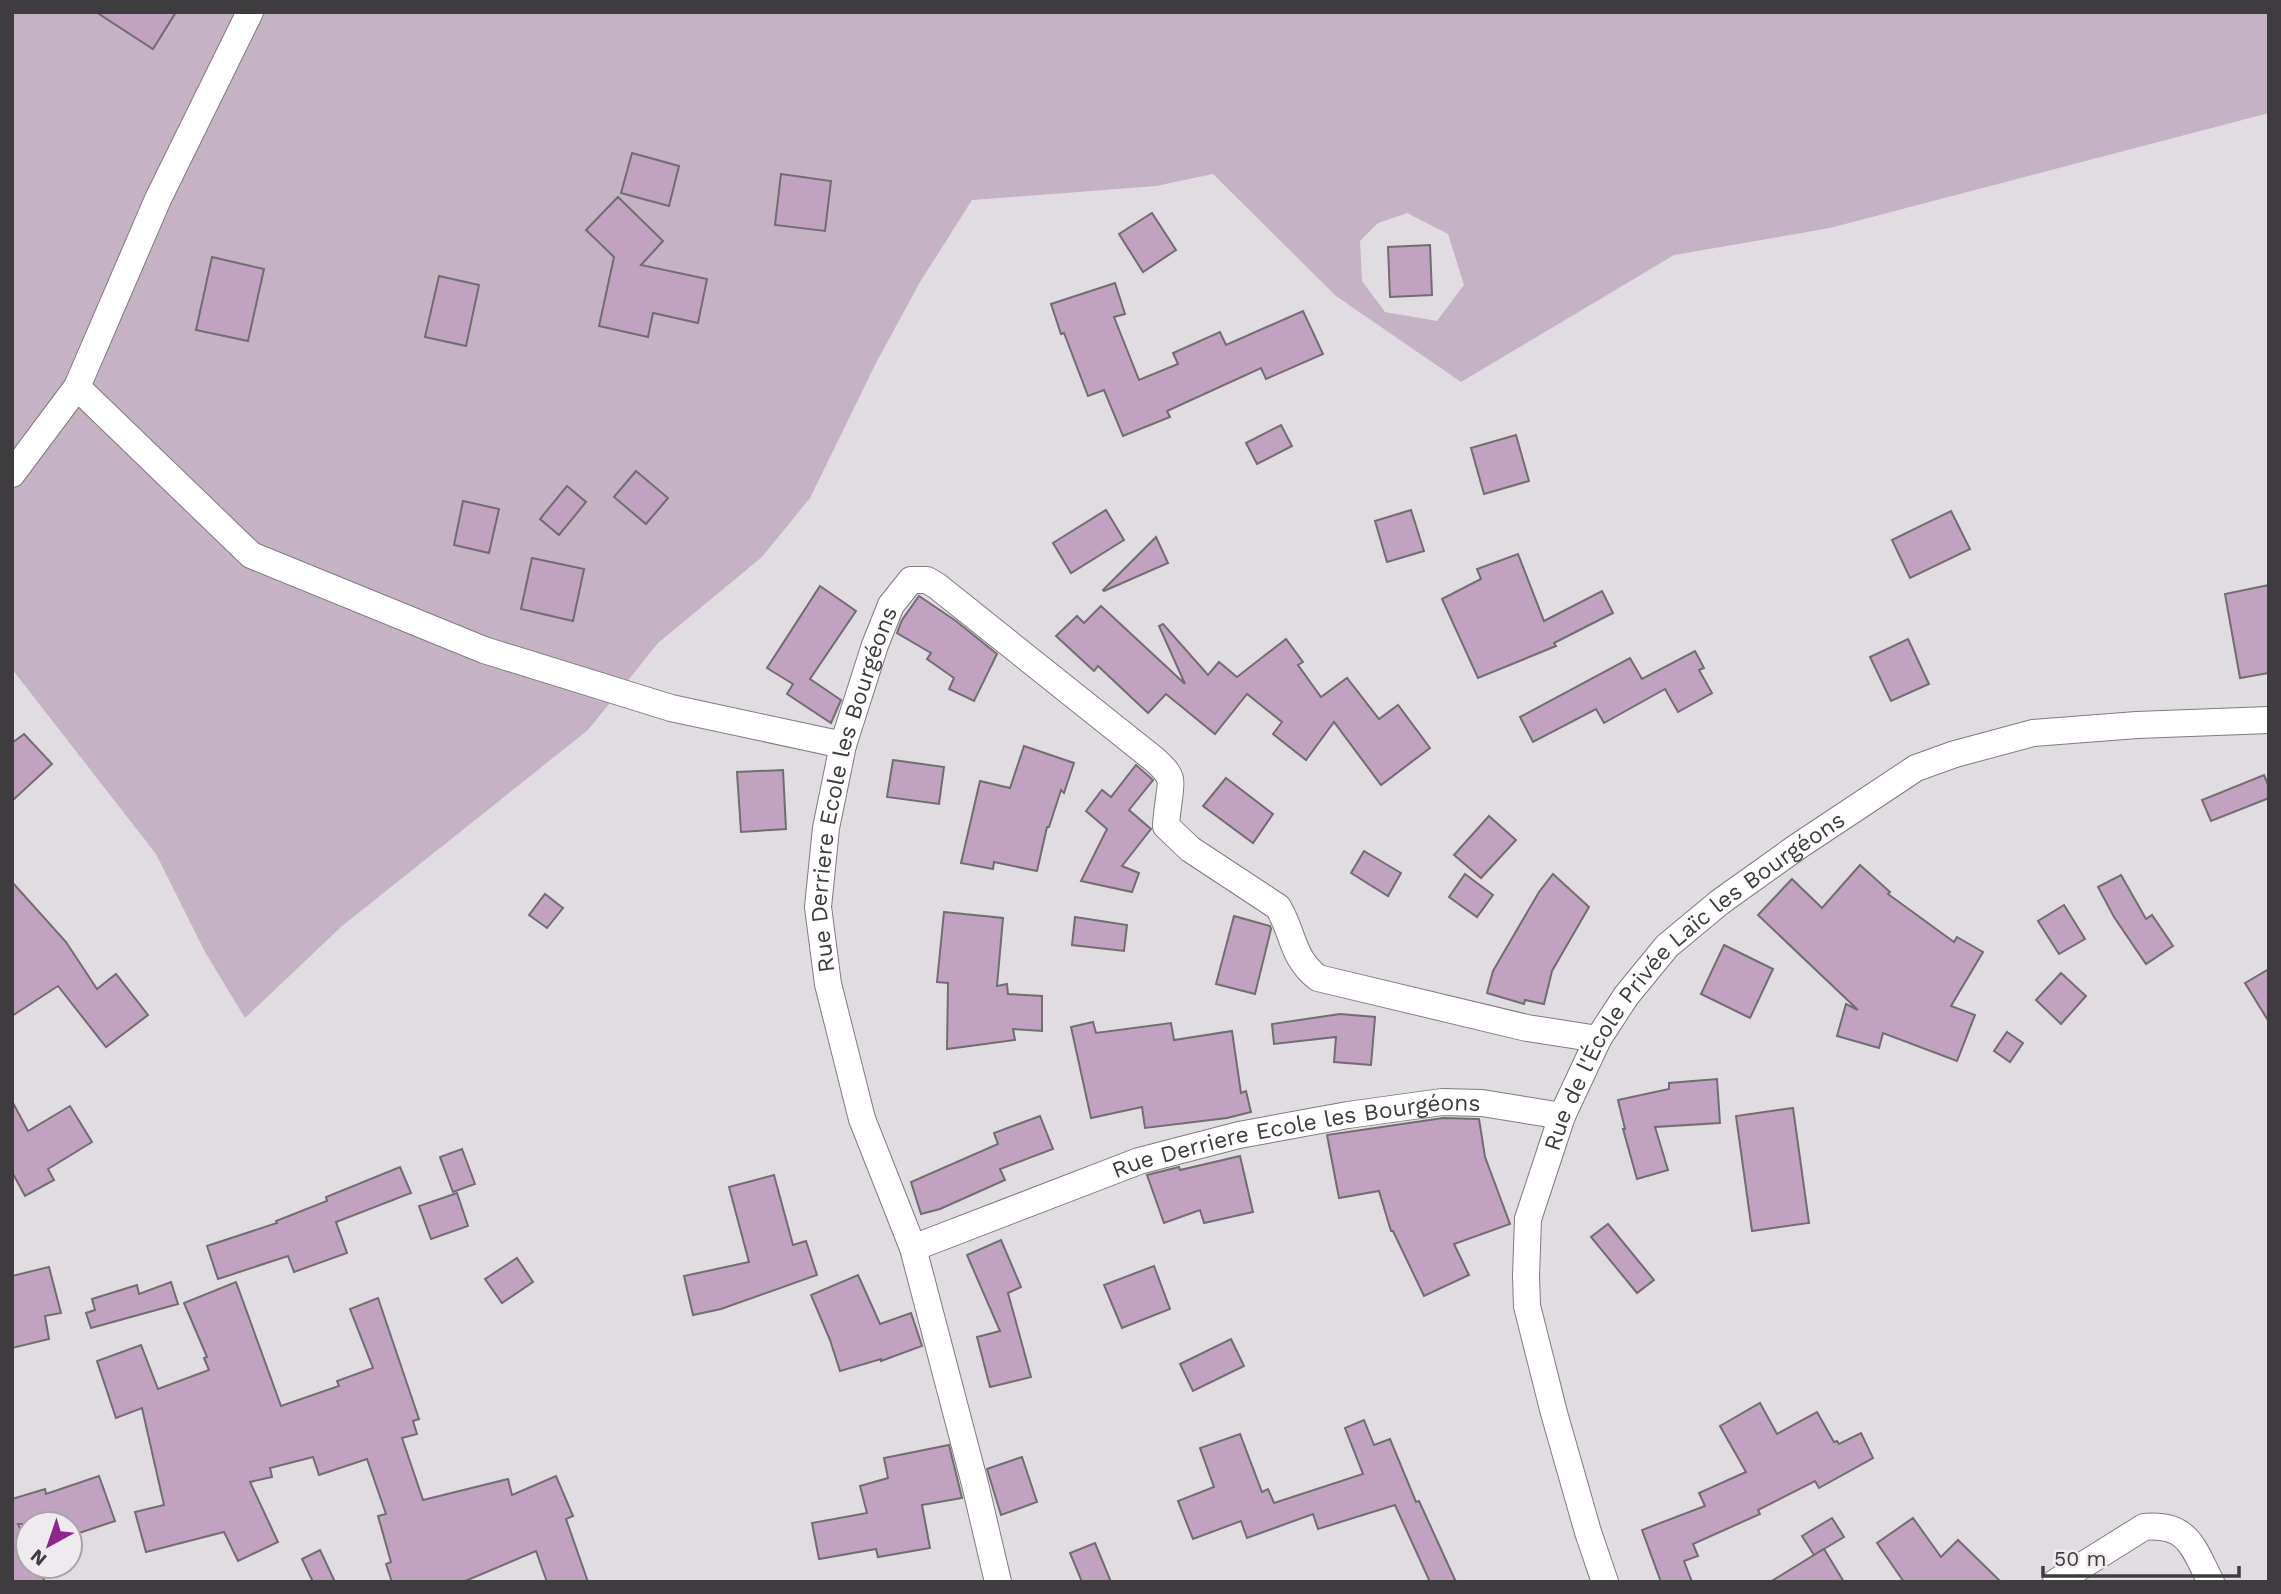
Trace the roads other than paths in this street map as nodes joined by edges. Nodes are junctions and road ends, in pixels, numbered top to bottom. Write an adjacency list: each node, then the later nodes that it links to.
1 (250, 12): 2 (street)
2 (77, 387): 3 (street); 5 (street)
3 (12, 474)
4 (2269, 720): 6 (street, Rue de l'École Privée Laïc les Bourgéons)
5 (843, 745): 6 (street, Rue Derriere Ecole les Bourgéons); 8 (street, Rue Derriere Ecole les Bourgéons)
6 (1598, 1039): 7 (street, Rue de l'École Privée Laïc les Bourgéons)
7 (1562, 1116): 8 (street, Rue Derriere Ecole les Bourgéons); 10 (street, Rue de l'École Privée Laïc les Bourgéons)
8 (913, 1248): 9 (street)
9 (998, 1582)
10 (1605, 1582)
11 (2056, 1582): 12 (street)
12 (2211, 1582)

